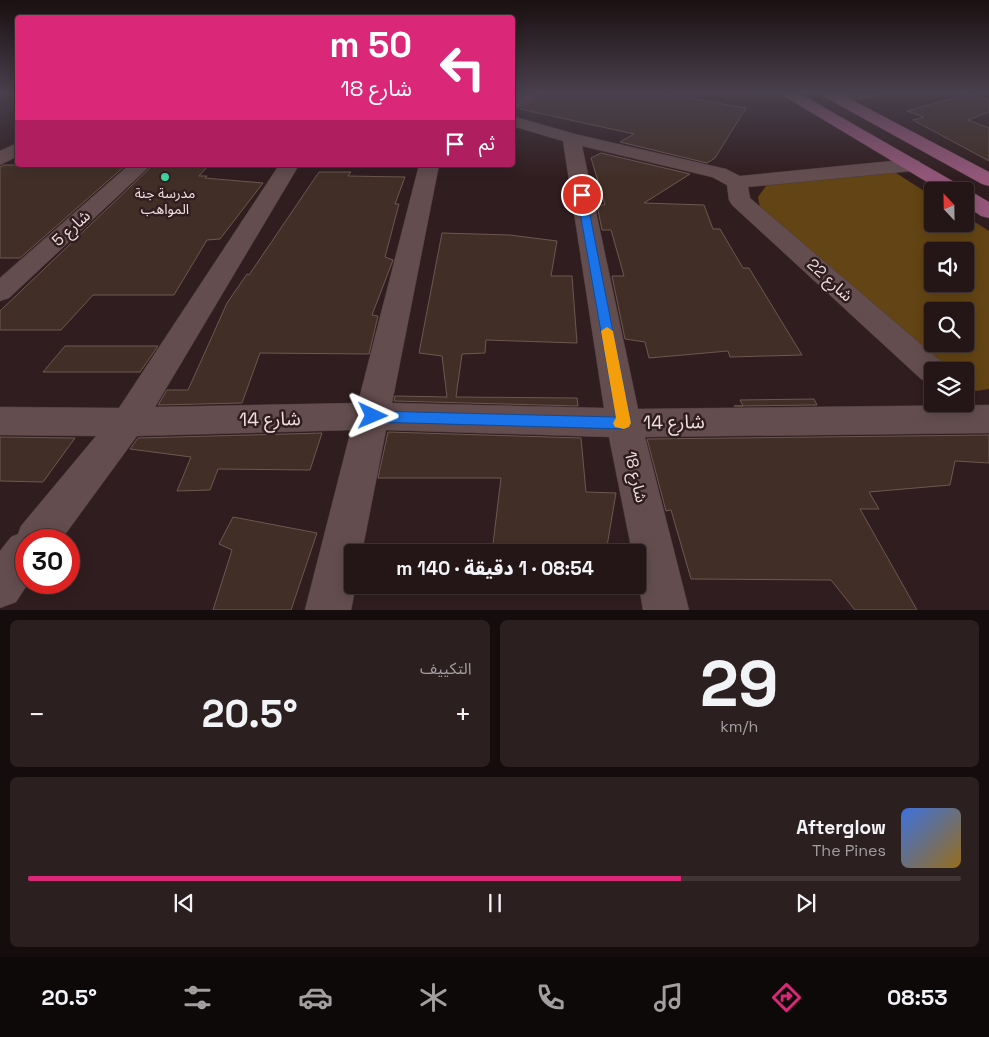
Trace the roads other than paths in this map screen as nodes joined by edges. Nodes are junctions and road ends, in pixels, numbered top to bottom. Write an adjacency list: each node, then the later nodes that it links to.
1 (838, 121): 7 (main road)
2 (881, 121): 11 (main road)
3 (515, 122): 4 (street)
4 (571, 138): 12 (street); 22 (street, شارع 18)
5 (15, 150): 6 (street)
6 (0, 159)
7 (912, 165): 12 (street); 13 (main road)
8 (139, 167): 16 (street, شارع 5)
9 (288, 167): 21 (street)
10 (429, 167): 19 (street)
11 (989, 180)
12 (737, 182): 17 (street, شارع 22)
13 (941, 182)
14 (974, 201): 15 (main road)
15 (989, 210)
16 (0, 292)
17 (924, 364)
18 (982, 415): 22 (street, شارع 14)
19 (373, 416): 21 (street, شارع 14); 22 (street, شارع 14); 26 (street)
20 (0, 421): 21 (street, شارع 14)
21 (128, 422): 23 (street)
22 (624, 423): 27 (street, شارع 18)
23 (45, 529)
24 (15, 566): 25 (street)
25 (0, 586)
26 (328, 610)
27 (666, 610)

